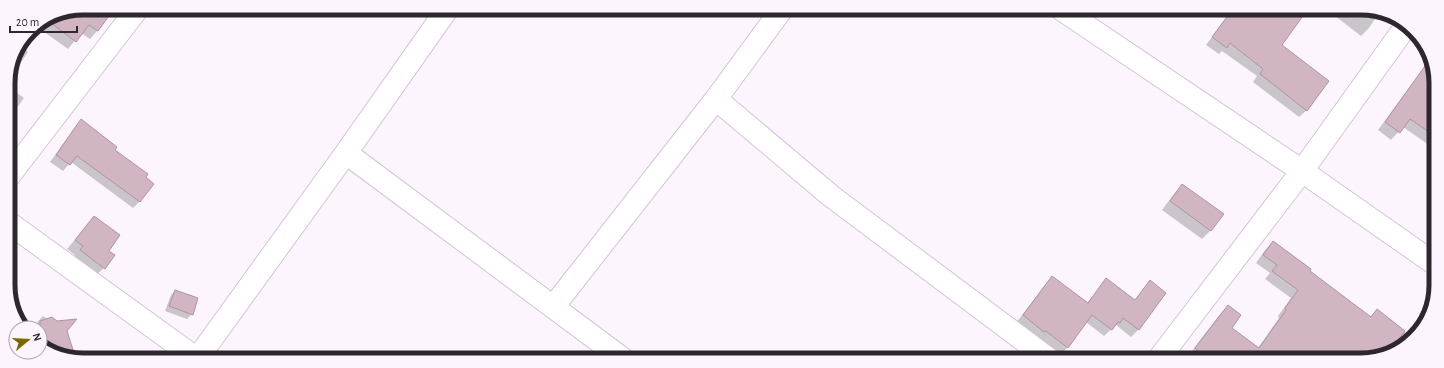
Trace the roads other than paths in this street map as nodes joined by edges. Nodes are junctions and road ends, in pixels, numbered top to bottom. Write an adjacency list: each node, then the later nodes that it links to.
1 (131, 15): 8 (street)
2 (443, 15): 7 (street)
3 (778, 15): 6 (street)
4 (1070, 15): 9 (street)
5 (1403, 29): 9 (street)
6 (716, 99): 12 (street); 16 (street)
7 (346, 153): 12 (street); 14 (street)
8 (15, 168)
9 (1302, 171): 11 (street); 17 (street)
10 (15, 227): 13 (street)
11 (1429, 260)
12 (553, 307): 15 (street)
13 (189, 353)
14 (201, 353)
15 (615, 353)
16 (1041, 353)
17 (1163, 353)

